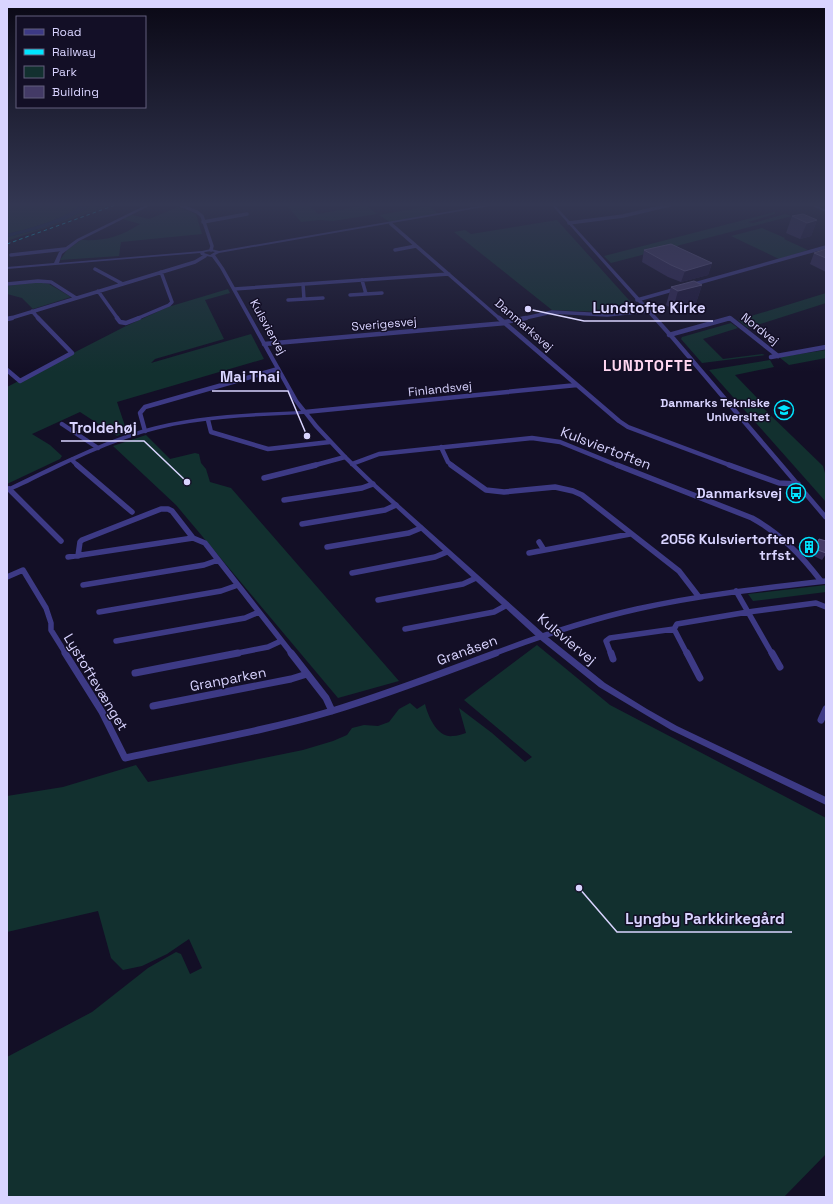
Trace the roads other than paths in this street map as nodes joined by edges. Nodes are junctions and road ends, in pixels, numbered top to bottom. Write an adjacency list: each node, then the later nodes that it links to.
1 (58, 259): 8 (street)
2 (127, 259): 8 (street)
3 (198, 259): 11 (street)
4 (217, 259): 18 (street, Kulsviervej)
5 (432, 259): 12 (street, Danmarksvej)
6 (601, 259): 28 (street)
7 (783, 259): 17 (street)
8 (56, 264): 9 (street)
9 (7, 268)
10 (95, 269): 14 (street)
11 (161, 272): 14 (street); 20 (street)
12 (449, 274): 13 (street); 32 (street, Danmarksvej)
13 (362, 280): 16 (street); 22 (street)
14 (122, 283): 20 (street)
15 (7, 284): 24 (street)
16 (303, 284): 18 (street); 26 (street)
17 (684, 287)
18 (234, 289): 34 (street, Kulsviervej)
19 (678, 289): 28 (street)
20 (98, 291): 24 (street)
21 (382, 293): 22 (street)
22 (366, 294): 23 (street)
23 (350, 296)
24 (76, 298): 29 (street)
25 (323, 298): 26 (street)
26 (304, 299): 27 (street)
27 (288, 300)
28 (637, 300): 30 (street)
29 (32, 311): 31 (street); 39 (street)
30 (648, 311): 32 (street, Sverigesvej); 33 (street)
31 (7, 319)
32 (505, 323): 34 (street, Sverigesvej); 40 (street, Danmarksvej)
33 (669, 335): 36 (street, Nordvej); 53 (street)
34 (264, 344): 38 (street, Kulsviervej)
35 (826, 347): 36 (street, Nordvej)
36 (778, 356): 37 (street, Nordvej)
37 (771, 357)
38 (278, 369): 41 (street, Kulsviervej); 44 (street, Kulsviervej)
39 (7, 370)
40 (577, 384): 41 (street, Finlandsvej); 53 (street, Danmarksvej)
41 (305, 412): 42 (street); 45 (street, Kulsviervej)
42 (208, 420): 44 (street); 45 (street)
43 (62, 424): 47 (street)
44 (145, 431): 47 (street)
45 (330, 442): 48 (street, Kulsviervej)
46 (441, 447): 50 (street, Kulsviertoften); 61 (street); 75 (street, Kulsviertoften)
47 (98, 448): 49 (street)
48 (344, 457): 50 (street, Kulsviervej); 51 (street)
49 (72, 460): 54 (street); 57 (street)
50 (352, 464): 52 (street, Kulsviervej)
51 (264, 478)
52 (373, 484): 55 (street); 56 (street, Kulsviervej)
53 (798, 484): 58 (street)
54 (8, 490): 63 (street)
55 (284, 500)
56 (396, 505): 59 (street); 60 (street, Kulsviervej)
57 (132, 512)
58 (826, 518)
59 (302, 524)
60 (422, 528): 65 (street); 67 (street, Kulsviervej)
61 (630, 534): 66 (street); 79 (street)
62 (193, 538): 69 (street); 69 (street); 71 (street)
63 (61, 541)
64 (539, 542): 66 (street)
65 (326, 547)
66 (544, 550): 68 (street)
67 (447, 552): 72 (street); 74 (street, Kulsviervej)
68 (529, 553)
69 (78, 556): 70 (street)
70 (68, 557)
71 (218, 560): 76 (street); 77 (street)
72 (352, 573)
73 (7, 577): 100 (street, Lystoftevænget)
74 (476, 578): 80 (street); 81 (street, Kulsviervej)
75 (824, 580): 78 (street, Granåsen)
76 (238, 585): 83 (street); 84 (street)
77 (83, 586)
78 (736, 591): 79 (street, Granåsen); 85 (street)
79 (699, 597): 88 (street, Granåsen)
80 (378, 600)
81 (507, 605): 86 (street); 88 (street, Kulsviervej)
82 (826, 607): 85 (street)
83 (99, 612)
84 (259, 612): 89 (street); 90 (street)
85 (748, 612): 87 (street); 92 (street)
86 (405, 629)
87 (674, 629): 91 (street); 95 (street)
88 (541, 636): 98 (street, Granåsen); 101 (street, Kulsviervej)
89 (116, 641)
90 (281, 641): 93 (street, Granparken); 94 (street)
91 (613, 659)
92 (780, 667)
93 (135, 673)
94 (307, 674): 96 (street, Granparken); 98 (street)
95 (700, 678)
96 (153, 706)
97 (826, 709): 99 (street)
98 (332, 711): 100 (street, Granåsen)
99 (822, 720)
100 (125, 758)
101 (826, 801)

